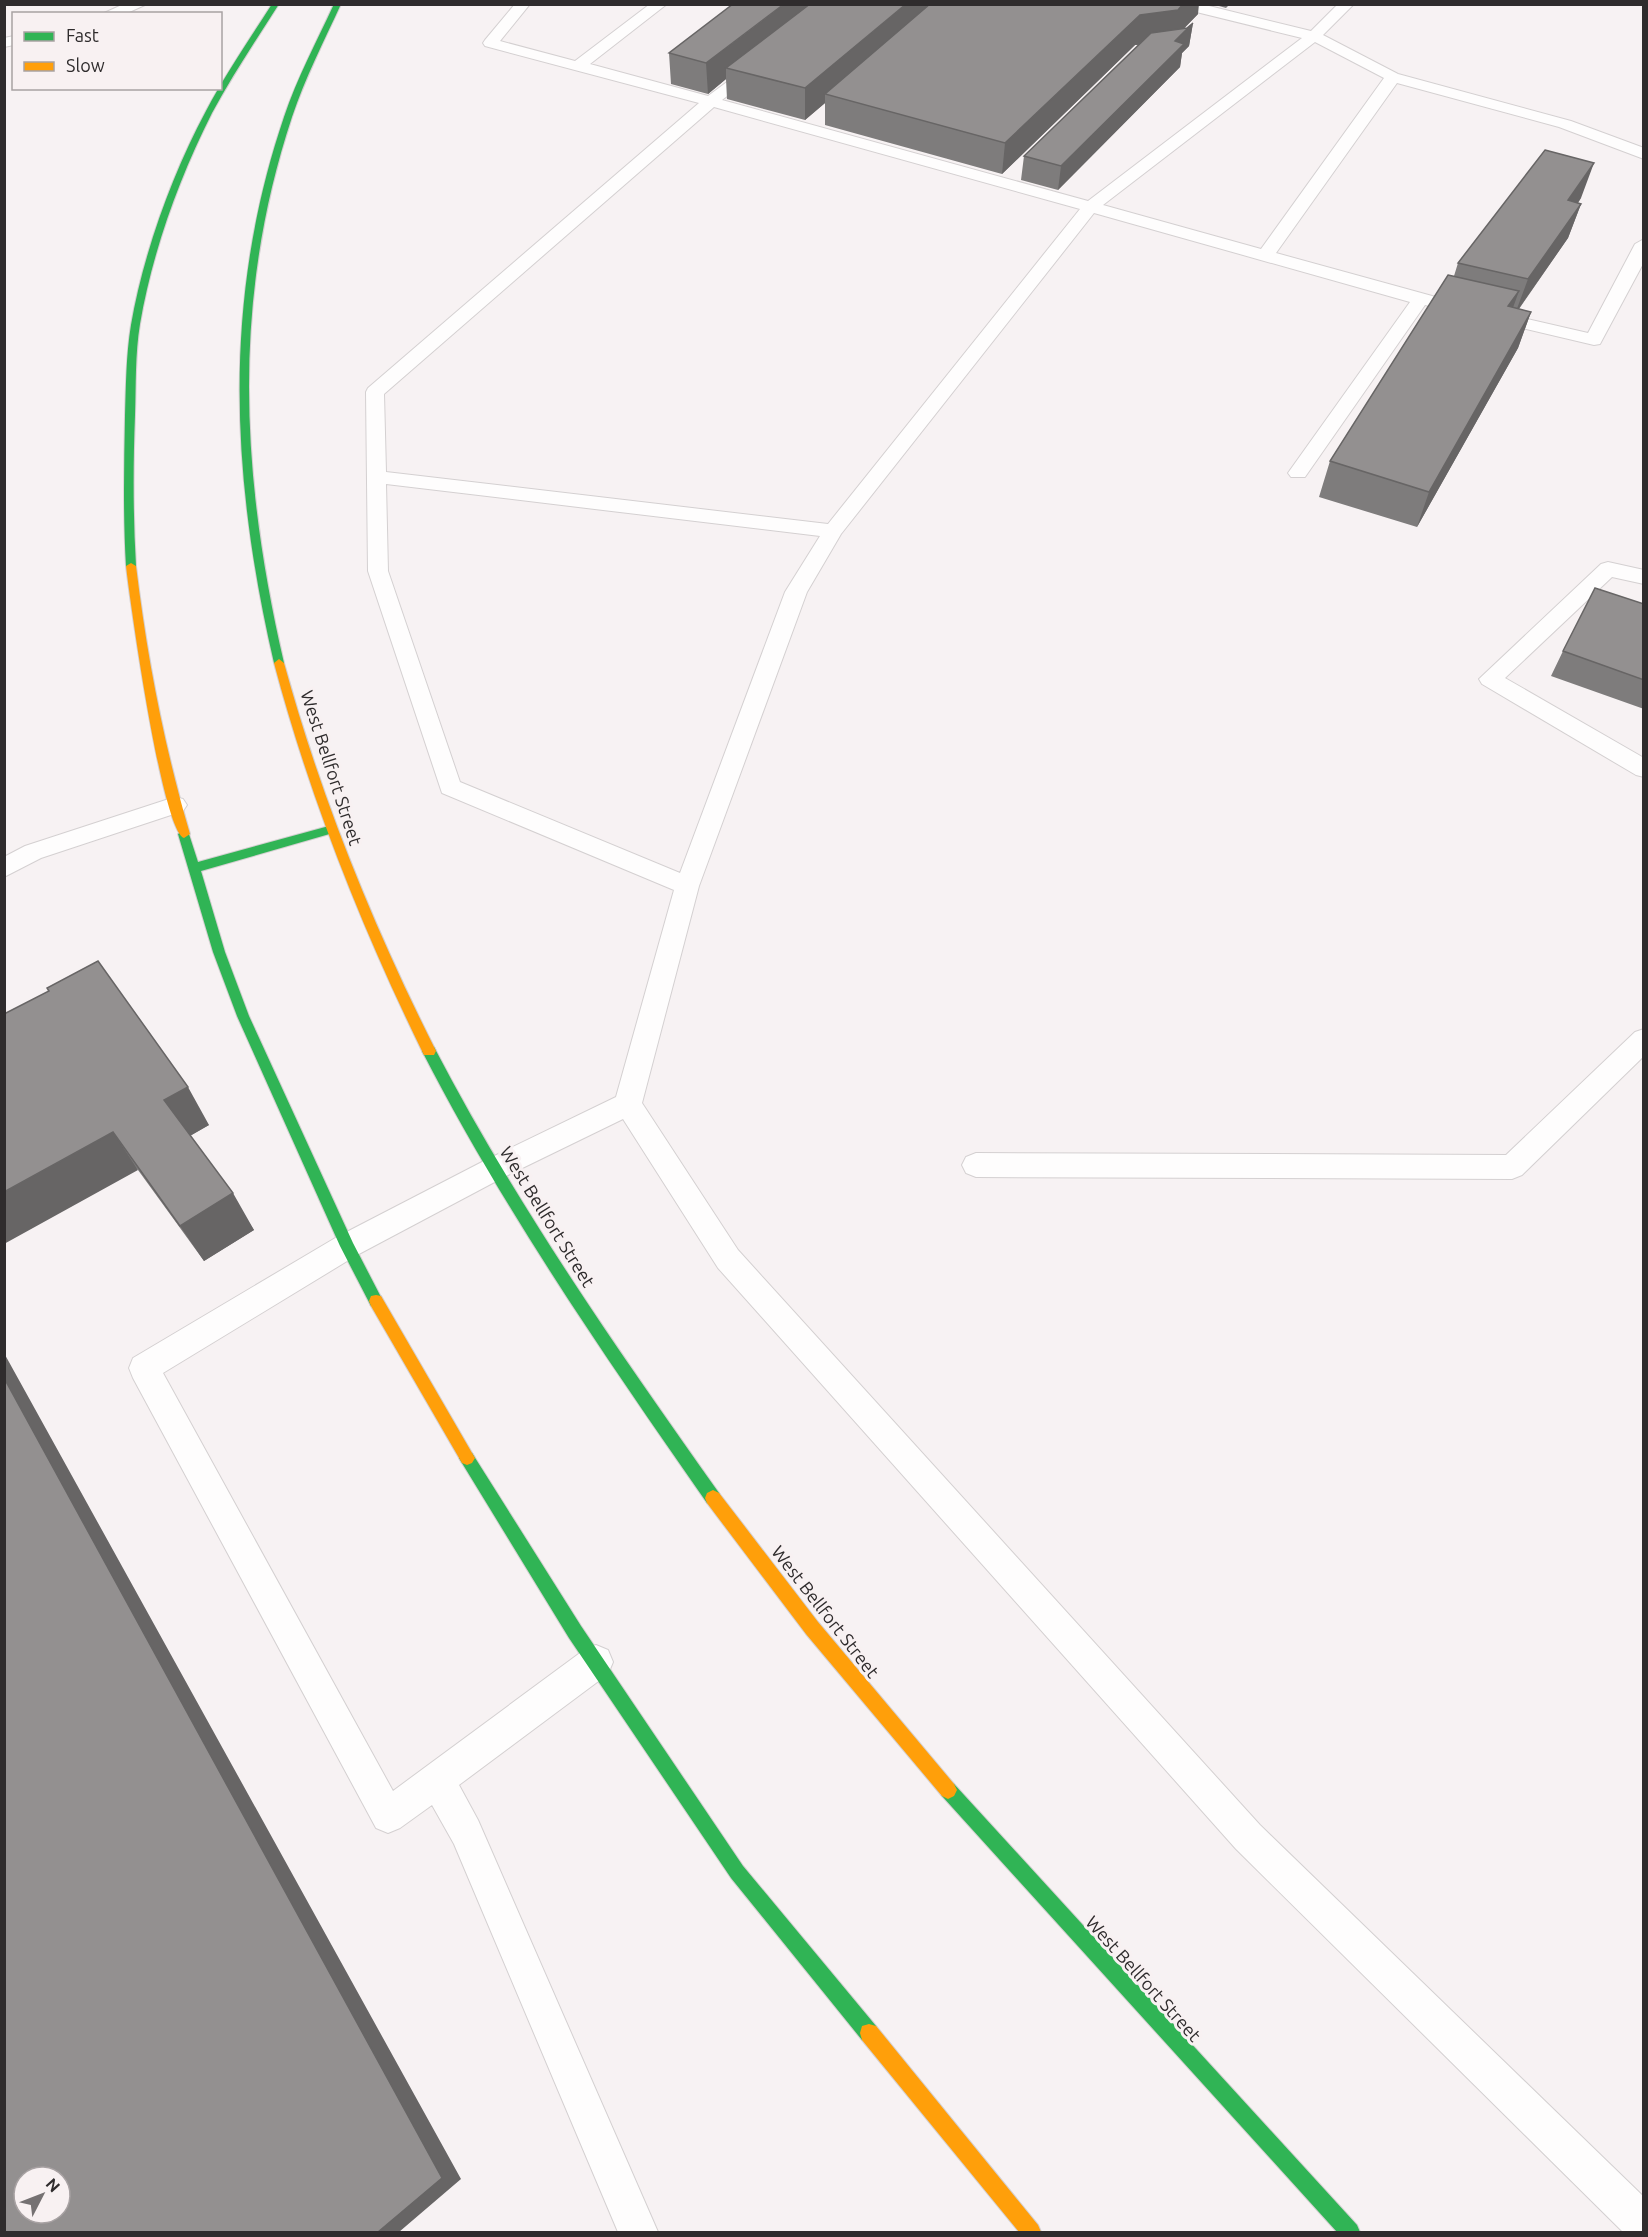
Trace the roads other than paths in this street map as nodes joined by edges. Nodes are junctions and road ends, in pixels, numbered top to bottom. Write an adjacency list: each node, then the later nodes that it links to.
1 (140, 4): 8 (lane)
2 (276, 4): 30 (main road)
3 (338, 4): 31 (main road, West Bellfort Street)
4 (523, 4): 13 (lane)
5 (660, 4): 13 (lane)
6 (1182, 4): 9 (lane)
7 (1347, 4): 11 (lane)
8 (115, 12)
9 (1212, 12): 10 (lane); 11 (lane)
10 (1199, 26)
11 (1314, 36): 14 (lane); 19 (lane)
12 (766, 60): 15 (lane)
13 (578, 66): 15 (lane)
14 (1393, 77): 16 (lane); 21 (lane)
15 (711, 101): 18 (lane); 26 (lane)
16 (1642, 152)
17 (1022, 168): 18 (lane)
18 (1005, 184): 19 (lane)
19 (1090, 207): 21 (lane); 27 (lane)
20 (1644, 244): 24 (lane)
21 (1265, 256): 22 (lane)
22 (1421, 299): 23 (lane); 25 (lane)
23 (1456, 308)
24 (1479, 313)
25 (1298, 473)
26 (377, 477): 27 (lane); 34 (lane)
27 (833, 531): 34 (lane)
28 (1644, 577): 29 (lane)
29 (1644, 769)
30 (175, 805): 32 (lane); 33 (main road)
31 (329, 830): 33 (main road); 38 (main road, West Bellfort Street)
32 (4, 868)
33 (194, 868): 39 (main road)
34 (687, 886): 36 (lane)
35 (1644, 1039): 37 (lane)
36 (628, 1104): 38 (lane); 42 (lane)
37 (976, 1166)
38 (494, 1169): 39 (lane); 45 (main road, West Bellfort Street)
39 (347, 1246): 40 (main road); 41 (lane)
40 (596, 1662): 41 (lane); 44 (main road)
41 (437, 1779): 43 (lane)
42 (1644, 2224)
43 (638, 2232)
44 (1031, 2232)
45 (1350, 2232)

